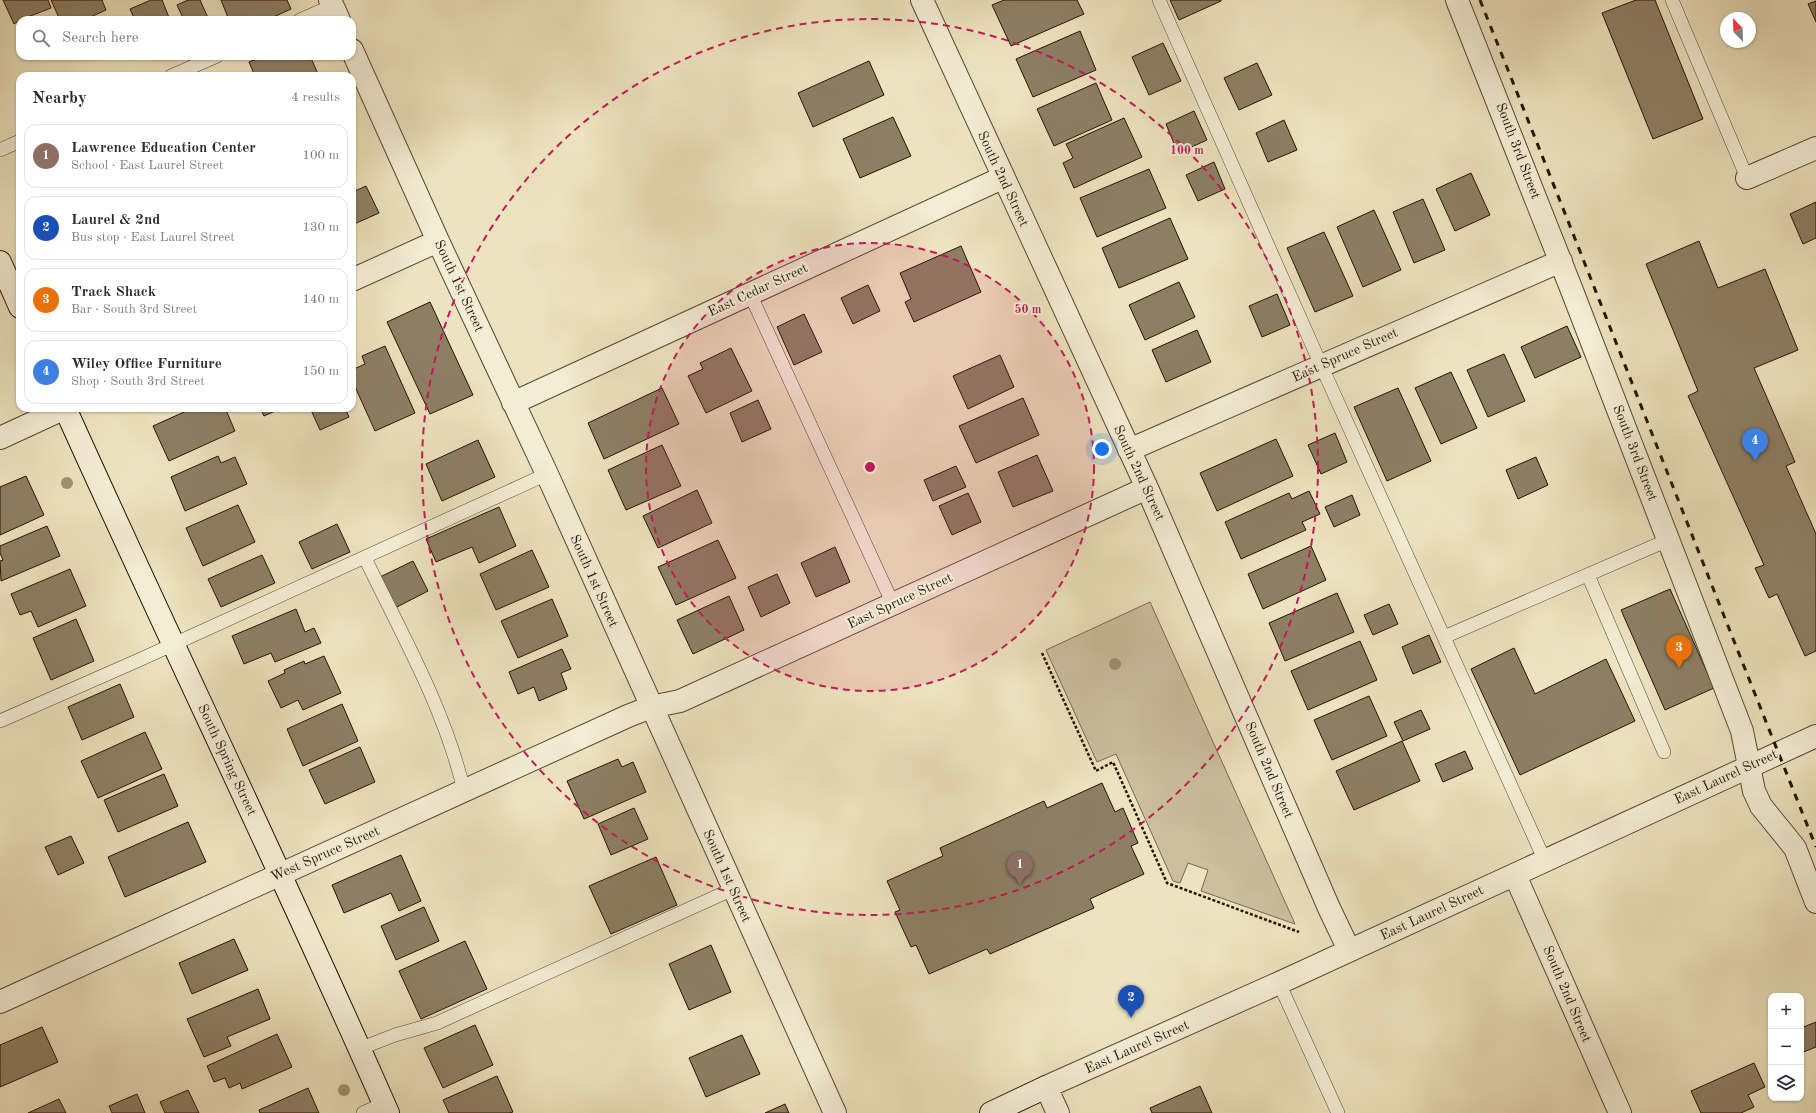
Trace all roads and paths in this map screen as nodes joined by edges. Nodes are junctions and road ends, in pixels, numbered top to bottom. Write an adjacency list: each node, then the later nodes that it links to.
1 (922, 0): 13 (street, South 2nd Street)
2 (1159, 0): 21 (lane)
3 (1457, 0): 16 (street, South 3rd Street)
4 (1672, 0): 14 (lane)
5 (334, 9): 6 (lane)
6 (312, 16)
7 (356, 59): 15 (street, South 1st Street)
8 (208, 60): 9 (lane)
9 (180, 72)
10 (16, 143): 12 (lane)
11 (1816, 148): 14 (street)
12 (0, 150)
13 (1002, 178): 19 (street, East Cedar Street); 26 (street, South 2nd Street)
14 (1747, 178)
15 (438, 241): 18 (street); 22 (street, South 1st Street)
16 (1561, 261): 21 (street, East Spruce Street); 29 (street, South 3rd Street)
17 (0, 262): 20 (street)
18 (356, 278)
19 (750, 294): 22 (street, East Cedar Street); 32 (lane)
20 (16, 298)
21 (1321, 365): 26 (street, East Spruce Street); 33 (lane)
22 (513, 403): 27 (street, South 1st Street)
23 (56, 412): 25 (street)
24 (67, 412): 34 (street, South Spring Street)
25 (0, 438)
26 (1129, 450): 28 (street, South 2nd Street)
27 (547, 474): 30 (lane); 36 (street, South 1st Street)
28 (1146, 488): 32 (street, East Spruce Street); 48 (street, South 2nd Street)
29 (1668, 540): 31 (lane); 40 (street, South 3rd Street)
30 (365, 558): 34 (lane); 41 (lane)
31 (1588, 575): 33 (lane); 39 (lane)
32 (893, 604): 36 (street, East Spruce Street)
33 (1444, 637): 42 (lane)
34 (173, 645): 37 (lane); 43 (street, South Spring Street)
35 (1042, 653): 47 (path)
36 (651, 707): 41 (street, West Spruce Street); 45 (street, South 1st Street)
37 (0, 721)
38 (1816, 736): 40 (street, East Laurel Street)
39 (1664, 752)
40 (1750, 766): 42 (street, East Laurel Street); 46 (street, South 3rd Street)
41 (464, 791): 43 (street, West Spruce Street)
42 (1545, 861): 44 (street, East Laurel Street)
43 (280, 874): 50 (street, West Spruce Street); 51 (street, South Spring Street)
44 (1515, 875): 48 (street, East Laurel Street); 59 (street, South 2nd Street)
45 (733, 889): 51 (lane); 55 (street, South 1st Street)
46 (1816, 902)
47 (1299, 932)
48 (1349, 950): 49 (street, East Laurel Street)
49 (1279, 983): 52 (street, East Laurel Street); 58 (lane)
50 (0, 1002)
51 (359, 1049): 53 (street, South Spring Street)
52 (1046, 1087): 56 (street, East Laurel Street); 57 (street)
53 (386, 1108): 54 (lane)
54 (363, 1113)
55 (835, 1113)
56 (992, 1113)
57 (1058, 1113)
58 (1338, 1113)
59 (1620, 1113)

